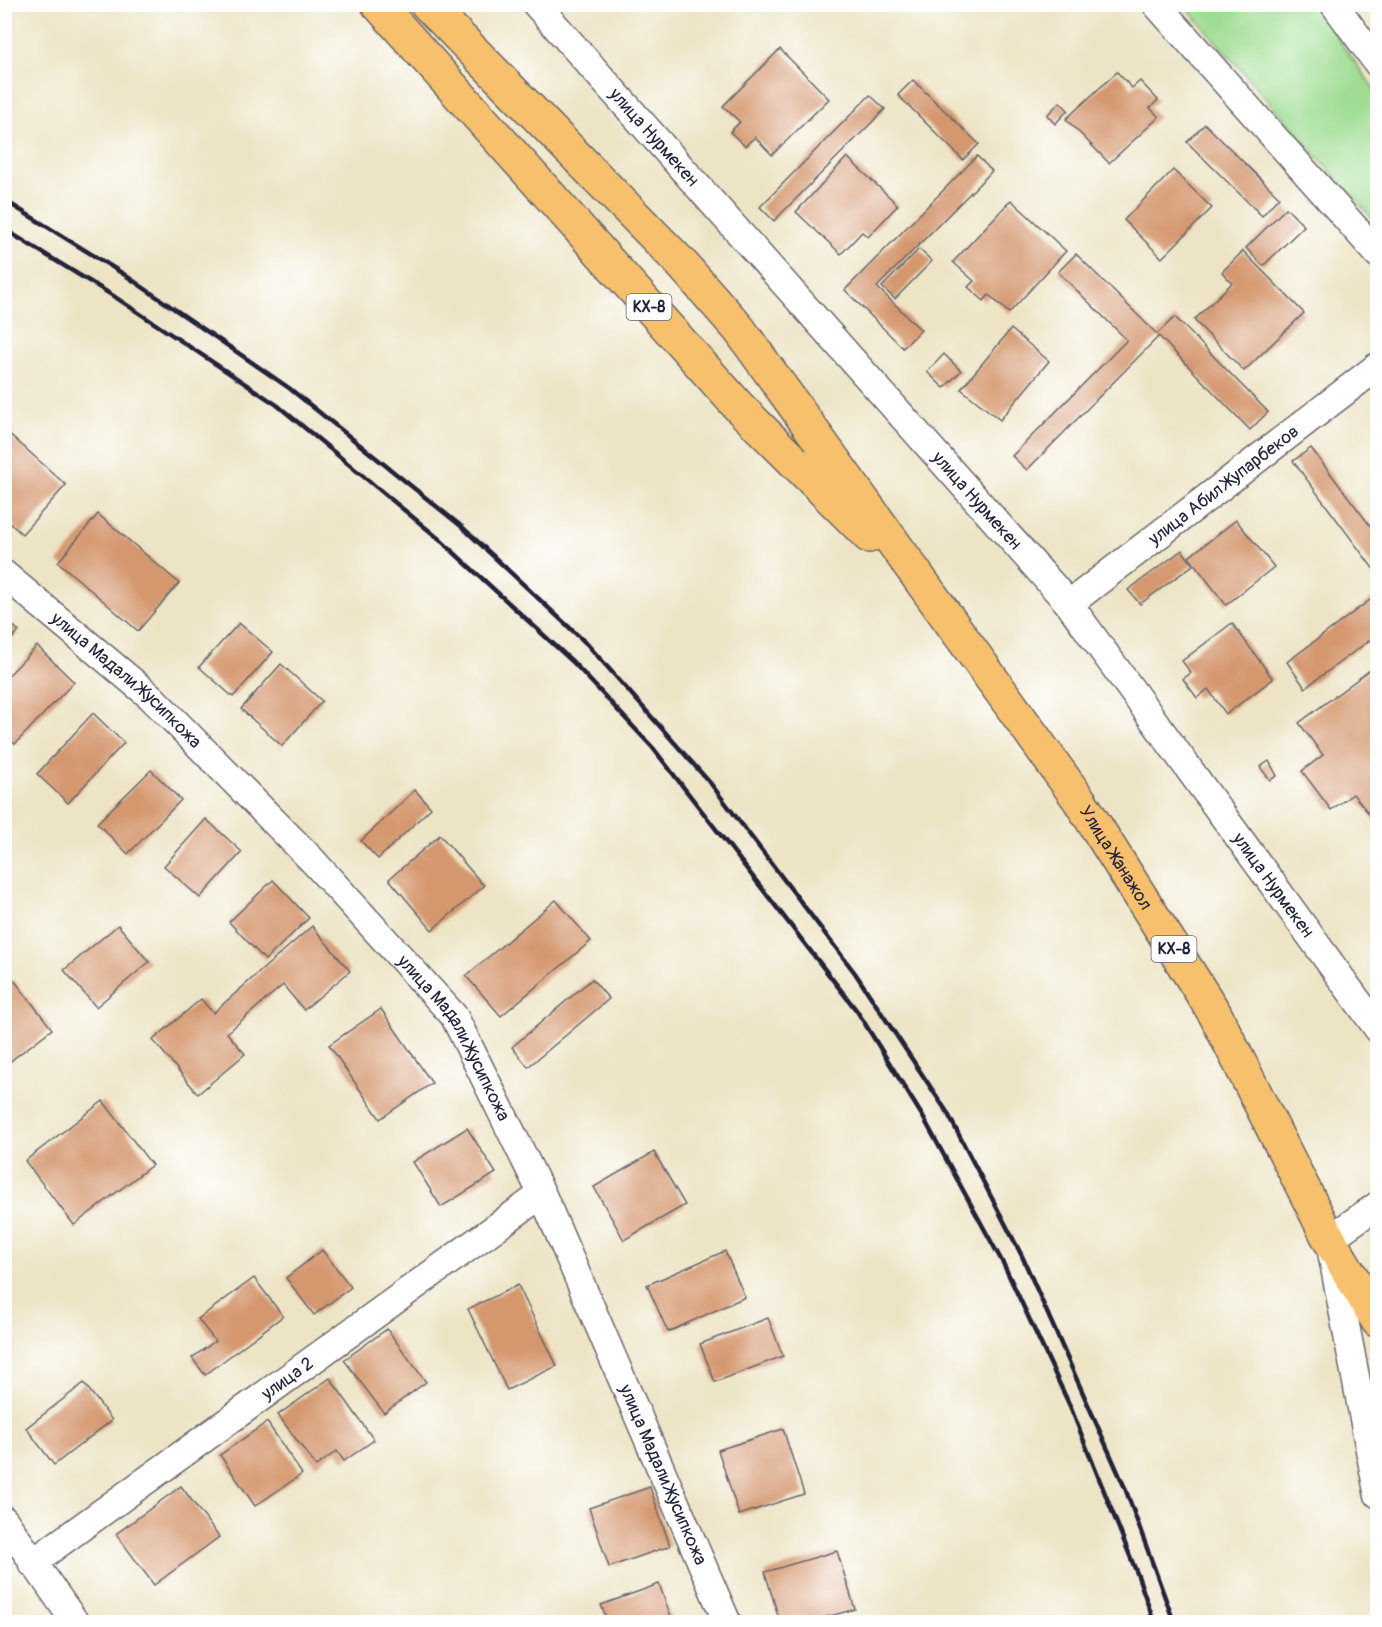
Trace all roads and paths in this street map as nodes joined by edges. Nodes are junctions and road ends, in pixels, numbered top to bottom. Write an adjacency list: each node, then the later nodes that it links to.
1 (378, 4): 10 (main road, КХ-8)
2 (427, 4): 10 (main road, КХ-8)
3 (536, 4): 11 (street, улица Нурмекен)
4 (1156, 4): 7 (street)
5 (1334, 4): 6 (street)
6 (1377, 64)
7 (1377, 254)
8 (1377, 366): 11 (street, улица Абил Жупарбеков)
9 (4, 574): 13 (street, улица Мадали Жусипкожа)
10 (933, 599): 15 (main road, Улица Жанажол / КХ-8)
11 (1069, 604): 12 (street, улица Нурмекен)
12 (1377, 1029)
13 (542, 1194): 19 (street, улица 2); 21 (street, улица Мадали Жусипкожа)
14 (1377, 1205): 15 (street)
15 (1329, 1239): 16 (main road, Улица Жанажол / КХ-8); 17 (street)
16 (1377, 1321)
17 (1377, 1494)
18 (4, 1520): 19 (street)
19 (32, 1563): 20 (street)
20 (66, 1619)
21 (727, 1623)

